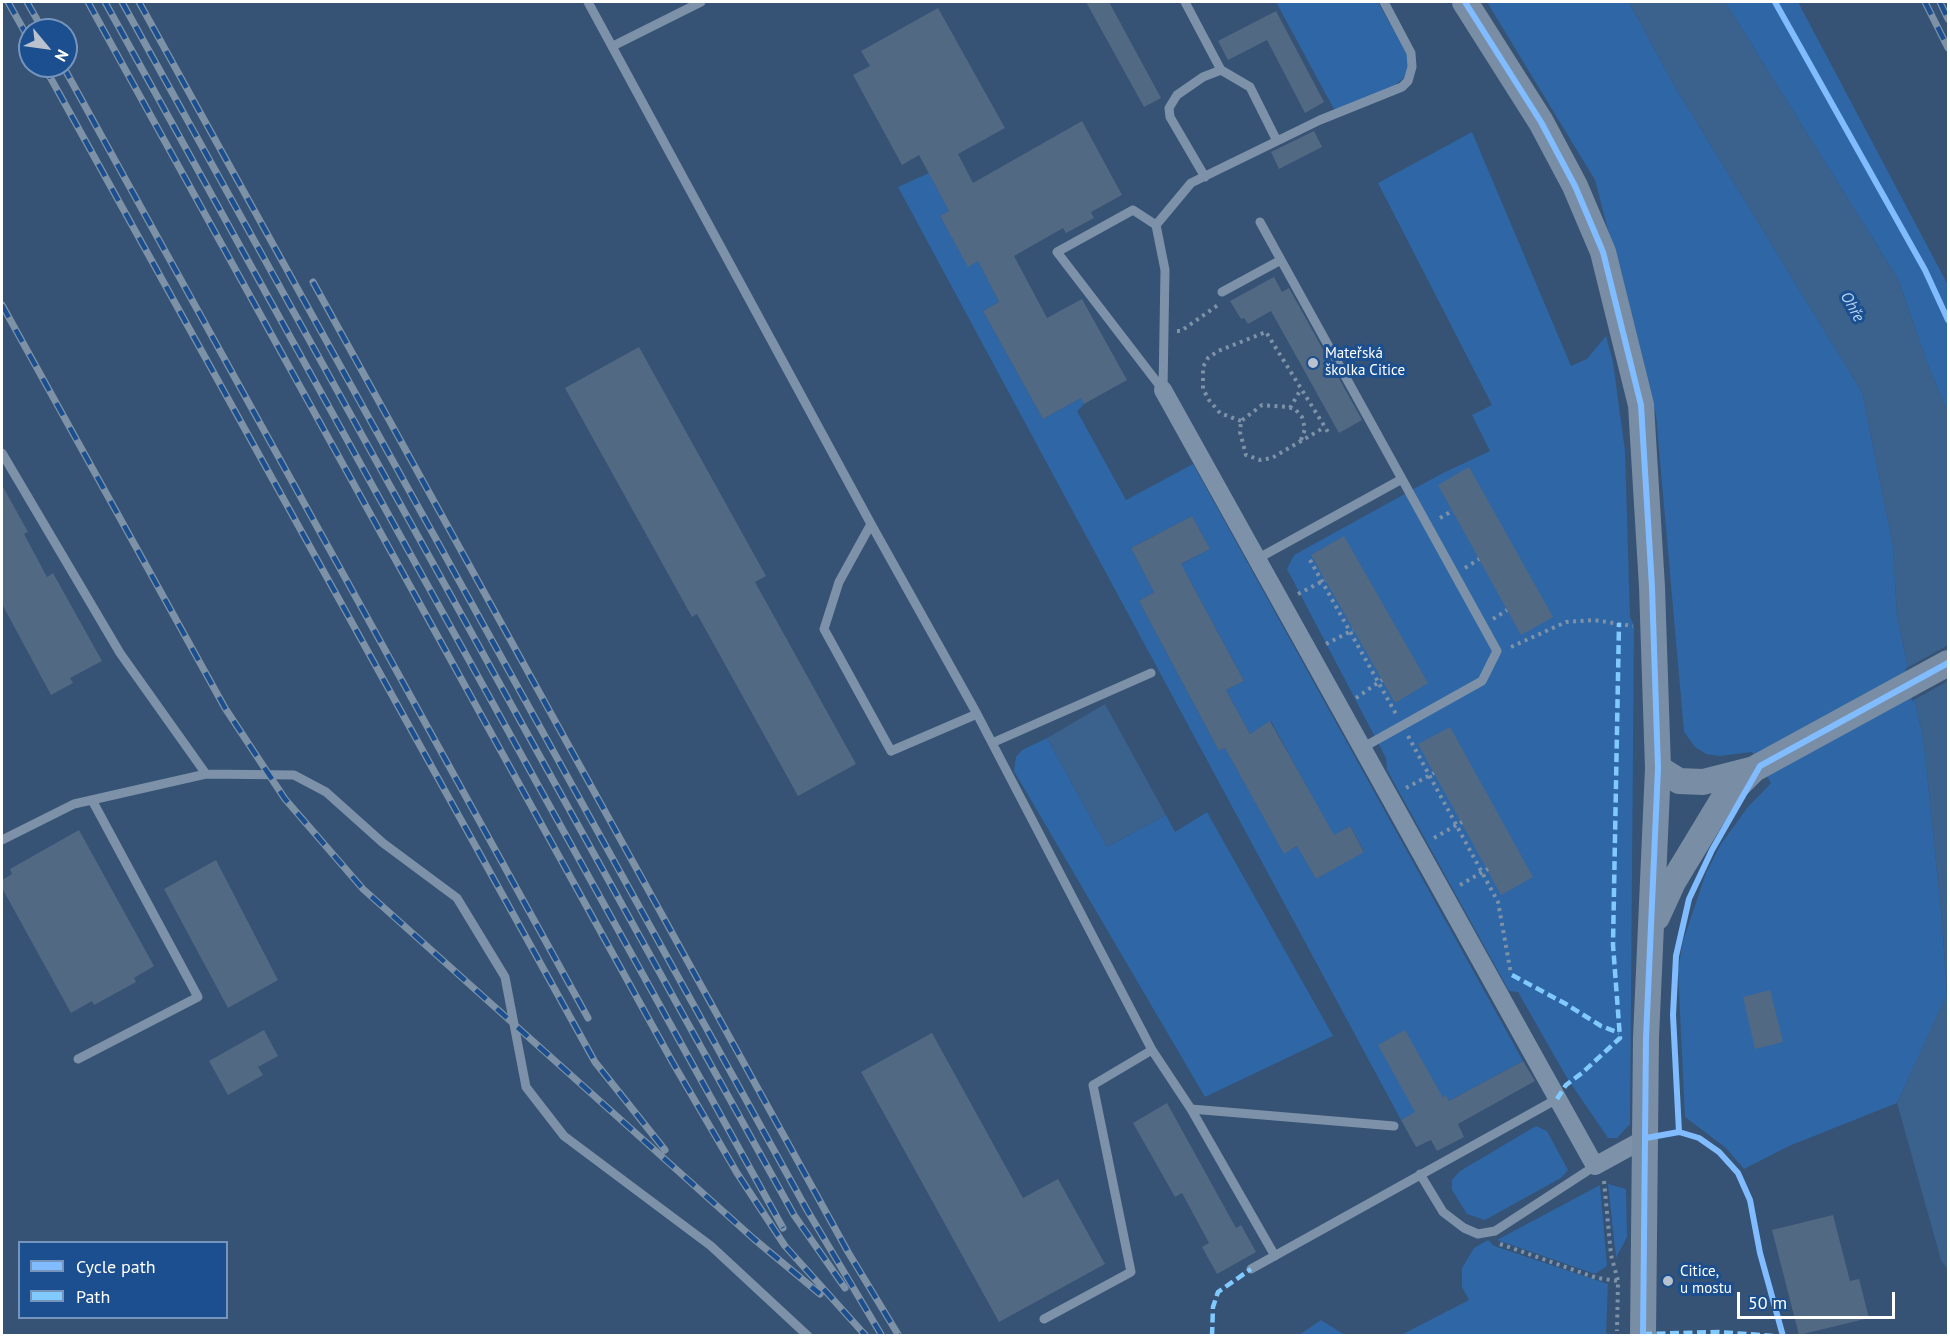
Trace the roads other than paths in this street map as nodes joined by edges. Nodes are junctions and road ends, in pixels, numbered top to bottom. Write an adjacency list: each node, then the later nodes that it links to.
1 (588, 2): 6 (lane)
2 (701, 2): 6 (lane)
3 (1185, 2): 7 (lane)
4 (1384, 2): 8 (lane)
5 (1465, 2): 24 (street)
6 (613, 46): 17 (lane)
7 (1221, 70): 8 (lane); 9 (lane)
8 (1277, 141): 9 (lane)
9 (1205, 177): 11 (lane)
10 (1260, 222): 12 (lane)
11 (1156, 225): 14 (lane); 14 (lane)
12 (1281, 260): 13 (lane); 16 (lane)
13 (1225, 290)
14 (1163, 390): 18 (street)
15 (2, 453): 26 (lane)
16 (1402, 479): 18 (lane); 23 (lane)
17 (871, 524): 21 (lane); 21 (lane)
18 (1257, 559): 23 (street)
19 (1948, 663): 25 (street)
20 (1150, 673): 22 (lane)
21 (976, 714): 22 (lane)
22 (992, 743): 30 (lane)
23 (1362, 748): 32 (street)
24 (1658, 768): 25 (street); 29 (street)
25 (1757, 768): 29 (street)
26 (206, 774): 27 (lane); 41 (lane)
27 (92, 800): 28 (lane); 31 (lane)
28 (2, 840)
29 (1652, 928): 35 (street)
30 (1152, 1050): 33 (lane); 40 (lane)
31 (78, 1059)
32 (1557, 1100): 36 (street); 37 (lane)
33 (1191, 1109): 34 (lane); 38 (lane)
34 (1394, 1126)
35 (1646, 1138): 36 (street); 42 (street)
36 (1599, 1164): 37 (lane)
37 (1420, 1174): 38 (lane)
38 (1275, 1256): 39 (lane)
39 (1251, 1269)
40 (1044, 1319)
41 (808, 1335)
42 (1643, 1335)

